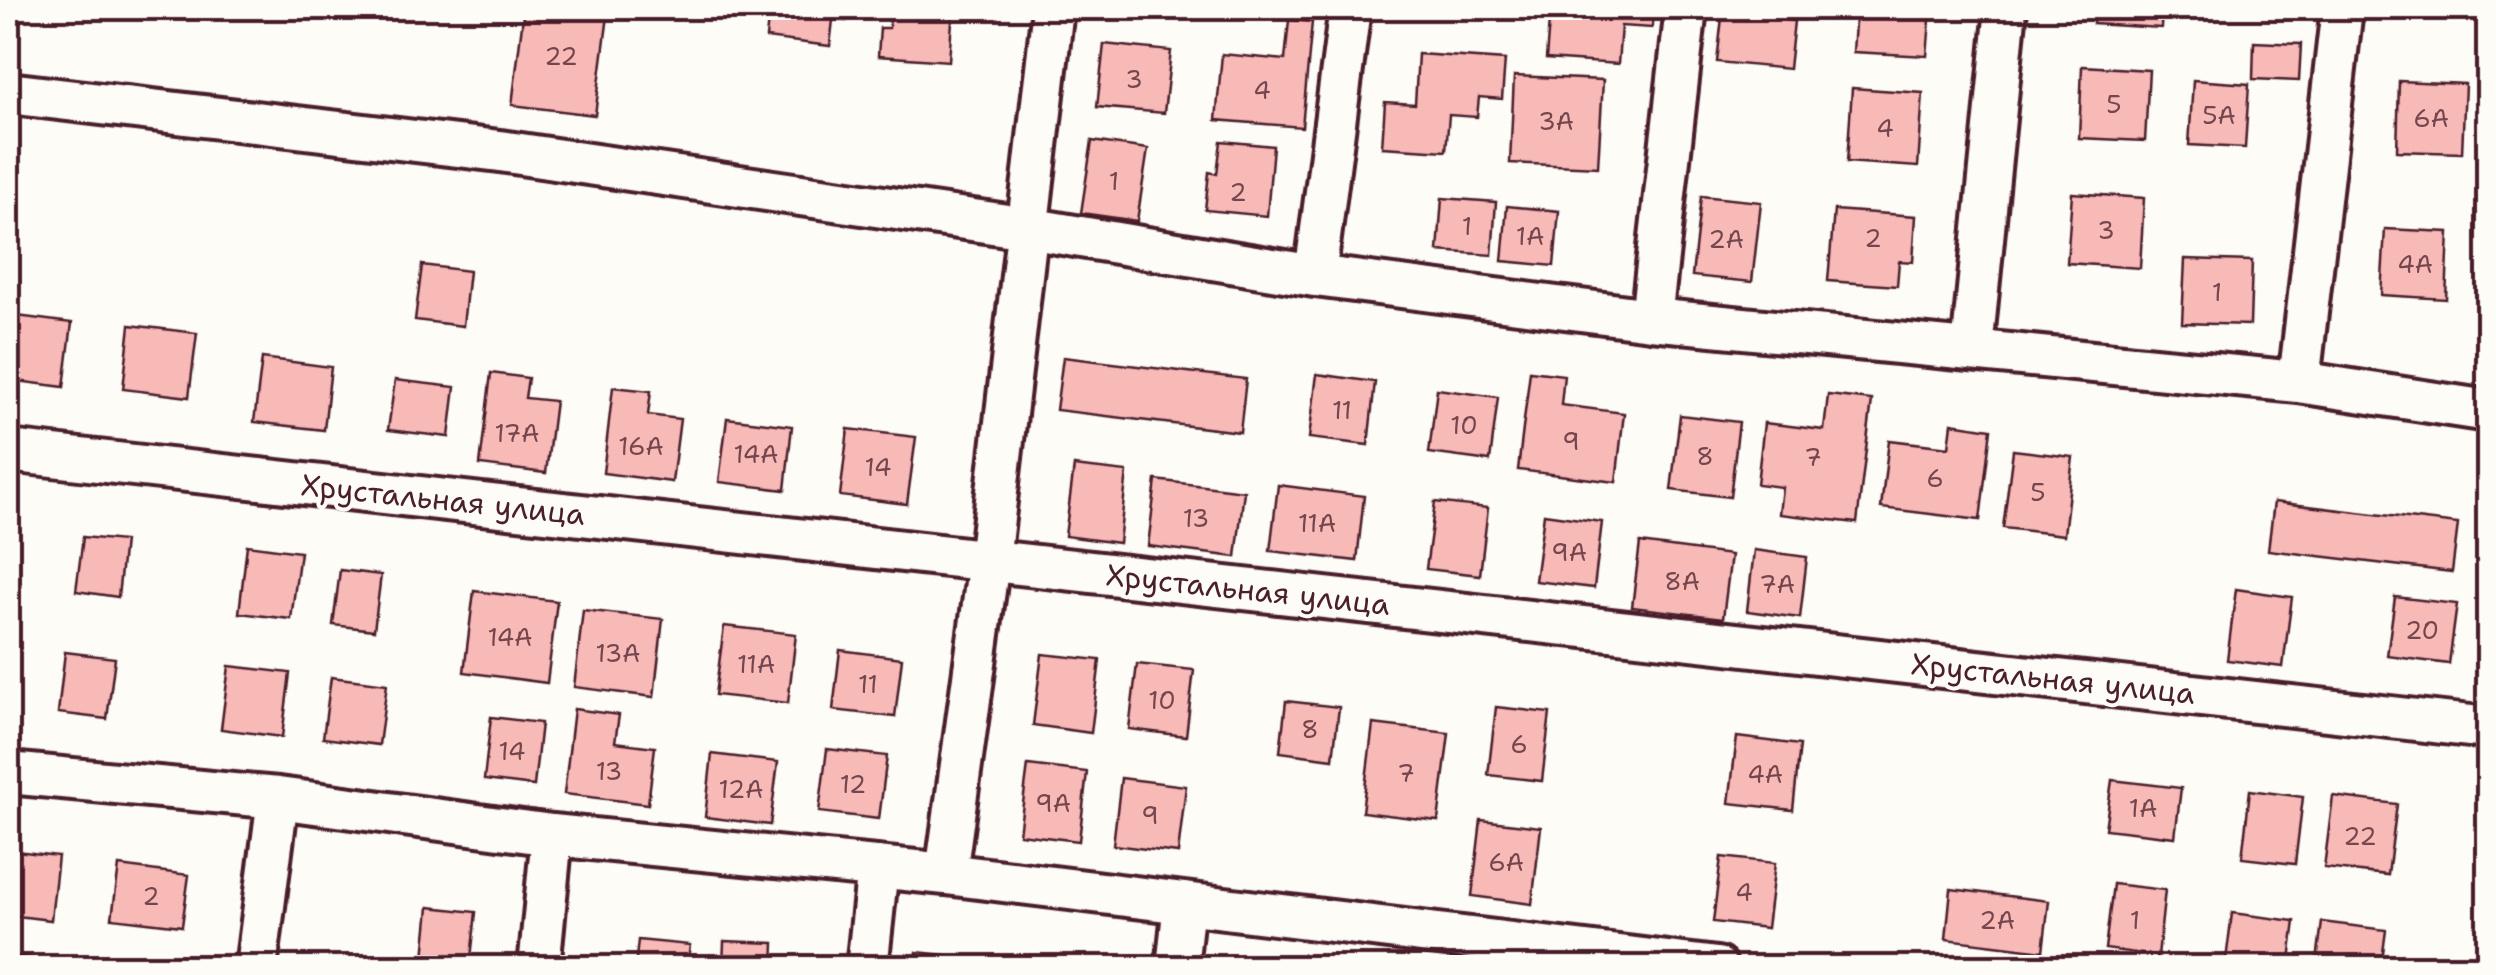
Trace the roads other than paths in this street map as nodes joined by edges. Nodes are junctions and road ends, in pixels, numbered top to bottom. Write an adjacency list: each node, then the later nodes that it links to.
1 (1053, 8): 7 (street)
2 (1350, 8): 8 (street)
3 (1686, 8): 9 (street)
4 (2006, 8): 10 (street)
5 (2342, 8): 11 (street)
6 (8, 93): 7 (street)
7 (1027, 228): 8 (street); 14 (street)
8 (1315, 276): 9 (street)
9 (1651, 319): 10 (street)
10 (1972, 350): 11 (street)
11 (2299, 382): 12 (street)
12 (2488, 411)
13 (8, 451): 14 (street, Хрустальная улица)
14 (989, 561): 15 (street, Хрустальная улица); 20 (street)
15 (2488, 728)
16 (8, 773): 17 (street)
17 (278, 798): 18 (street); 23 (street)
18 (552, 835): 19 (street); 24 (street)
19 (878, 867): 20 (street); 25 (street)
20 (946, 874): 21 (street)
21 (1184, 903): 22 (street); 26 (street)
22 (1481, 953): 27 (street)
23 (256, 968)
24 (540, 968)
25 (866, 968)
26 (1177, 968)
27 (1717, 968)

